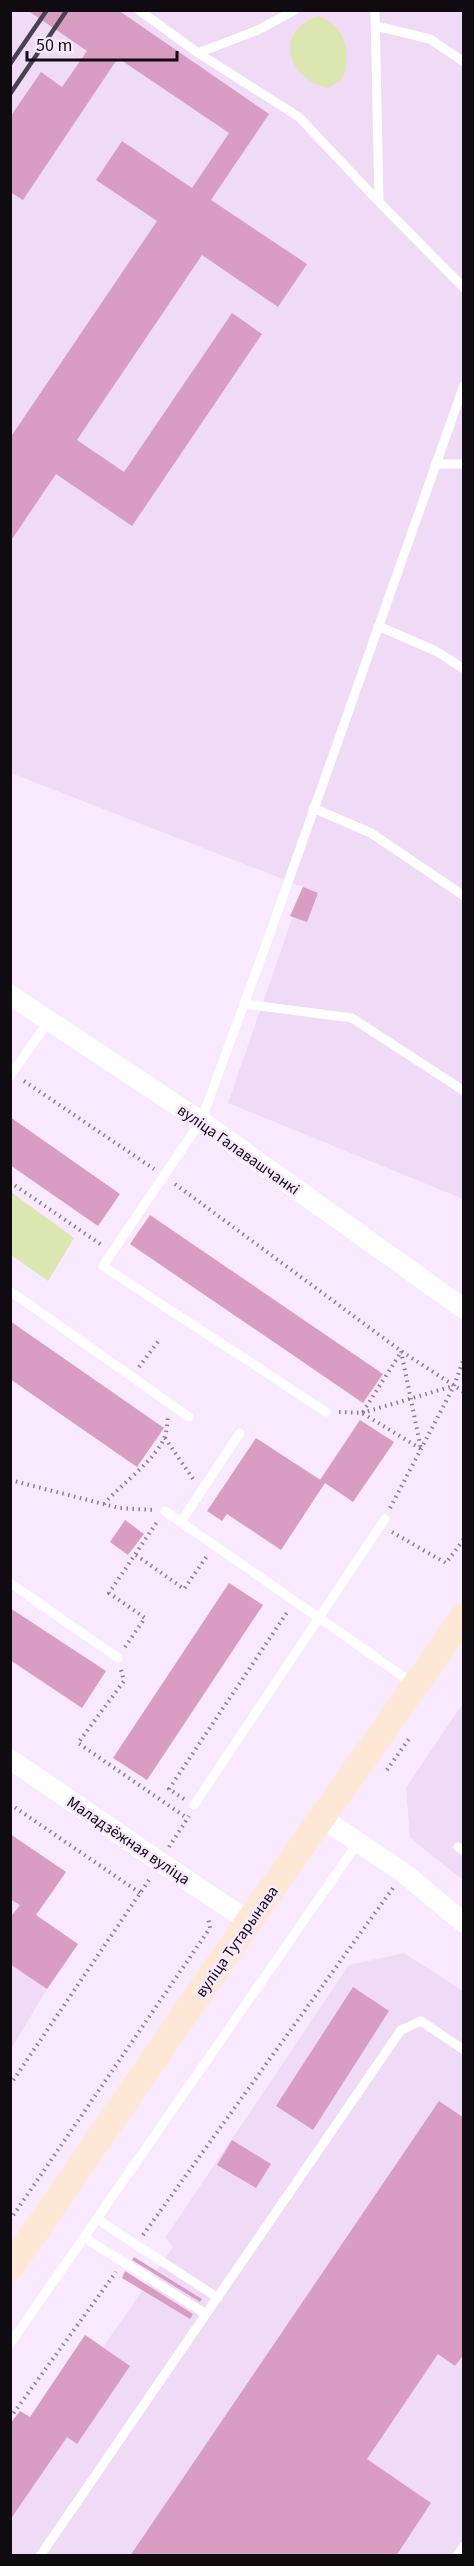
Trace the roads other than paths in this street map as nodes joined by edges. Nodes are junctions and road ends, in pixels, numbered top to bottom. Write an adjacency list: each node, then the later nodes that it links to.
1 (140, 10): 5 (lane)
2 (295, 10): 5 (lane)
3 (375, 10): 4 (lane)
4 (376, 26): 6 (lane); 7 (lane)
5 (198, 53): 7 (lane)
6 (464, 62)
7 (379, 202): 8 (lane)
8 (463, 288)
9 (464, 385): 10 (lane)
10 (435, 464): 11 (lane); 12 (lane)
11 (464, 464)
12 (378, 626): 13 (lane); 14 (lane)
13 (464, 669)
14 (313, 808): 15 (lane); 17 (lane)
15 (464, 896)
16 (10, 995): 18 (street, вуліца Галавашчанкі)
17 (244, 1004): 20 (lane); 21 (lane)
18 (49, 1021): 19 (lane); 21 (street, вуліца Галавашчанкі)
19 (11, 1074)
20 (464, 1090)
21 (201, 1121): 23 (street, вуліца Галавашчанкі); 24 (lane)
22 (10, 1291): 25 (lane)
23 (464, 1309)
24 (326, 1412)
25 (189, 1417)
26 (240, 1433): 28 (lane)
27 (165, 1511): 28 (lane)
28 (181, 1522): 32 (lane)
29 (383, 1522): 32 (lane)
30 (10, 1583): 33 (lane)
31 (464, 1616): 34 (street, вуліца Тутарынава)
32 (317, 1617): 34 (lane); 36 (lane)
33 (118, 1658)
34 (415, 1685): 37 (street, вуліца Тутарынава)
35 (10, 1759): 39 (street, Маладзёжная вуліца)
36 (194, 1805)
37 (322, 1818): 38 (street); 39 (street, вуліца Тутарынава)
38 (359, 1841): 40 (street); 42 (lane)
39 (249, 1921): 44 (street, вуліца Тутарынава)
40 (464, 1923)
41 (464, 2049): 45 (lane)
42 (98, 2219): 43 (lane); 45 (lane)
43 (85, 2238): 46 (lane); 47 (lane)
44 (10, 2268)
45 (218, 2298): 46 (lane)
46 (206, 2314): 49 (lane)
47 (10, 2344)
48 (464, 2546): 50 (lane)
49 (40, 2556)
50 (457, 2556)

